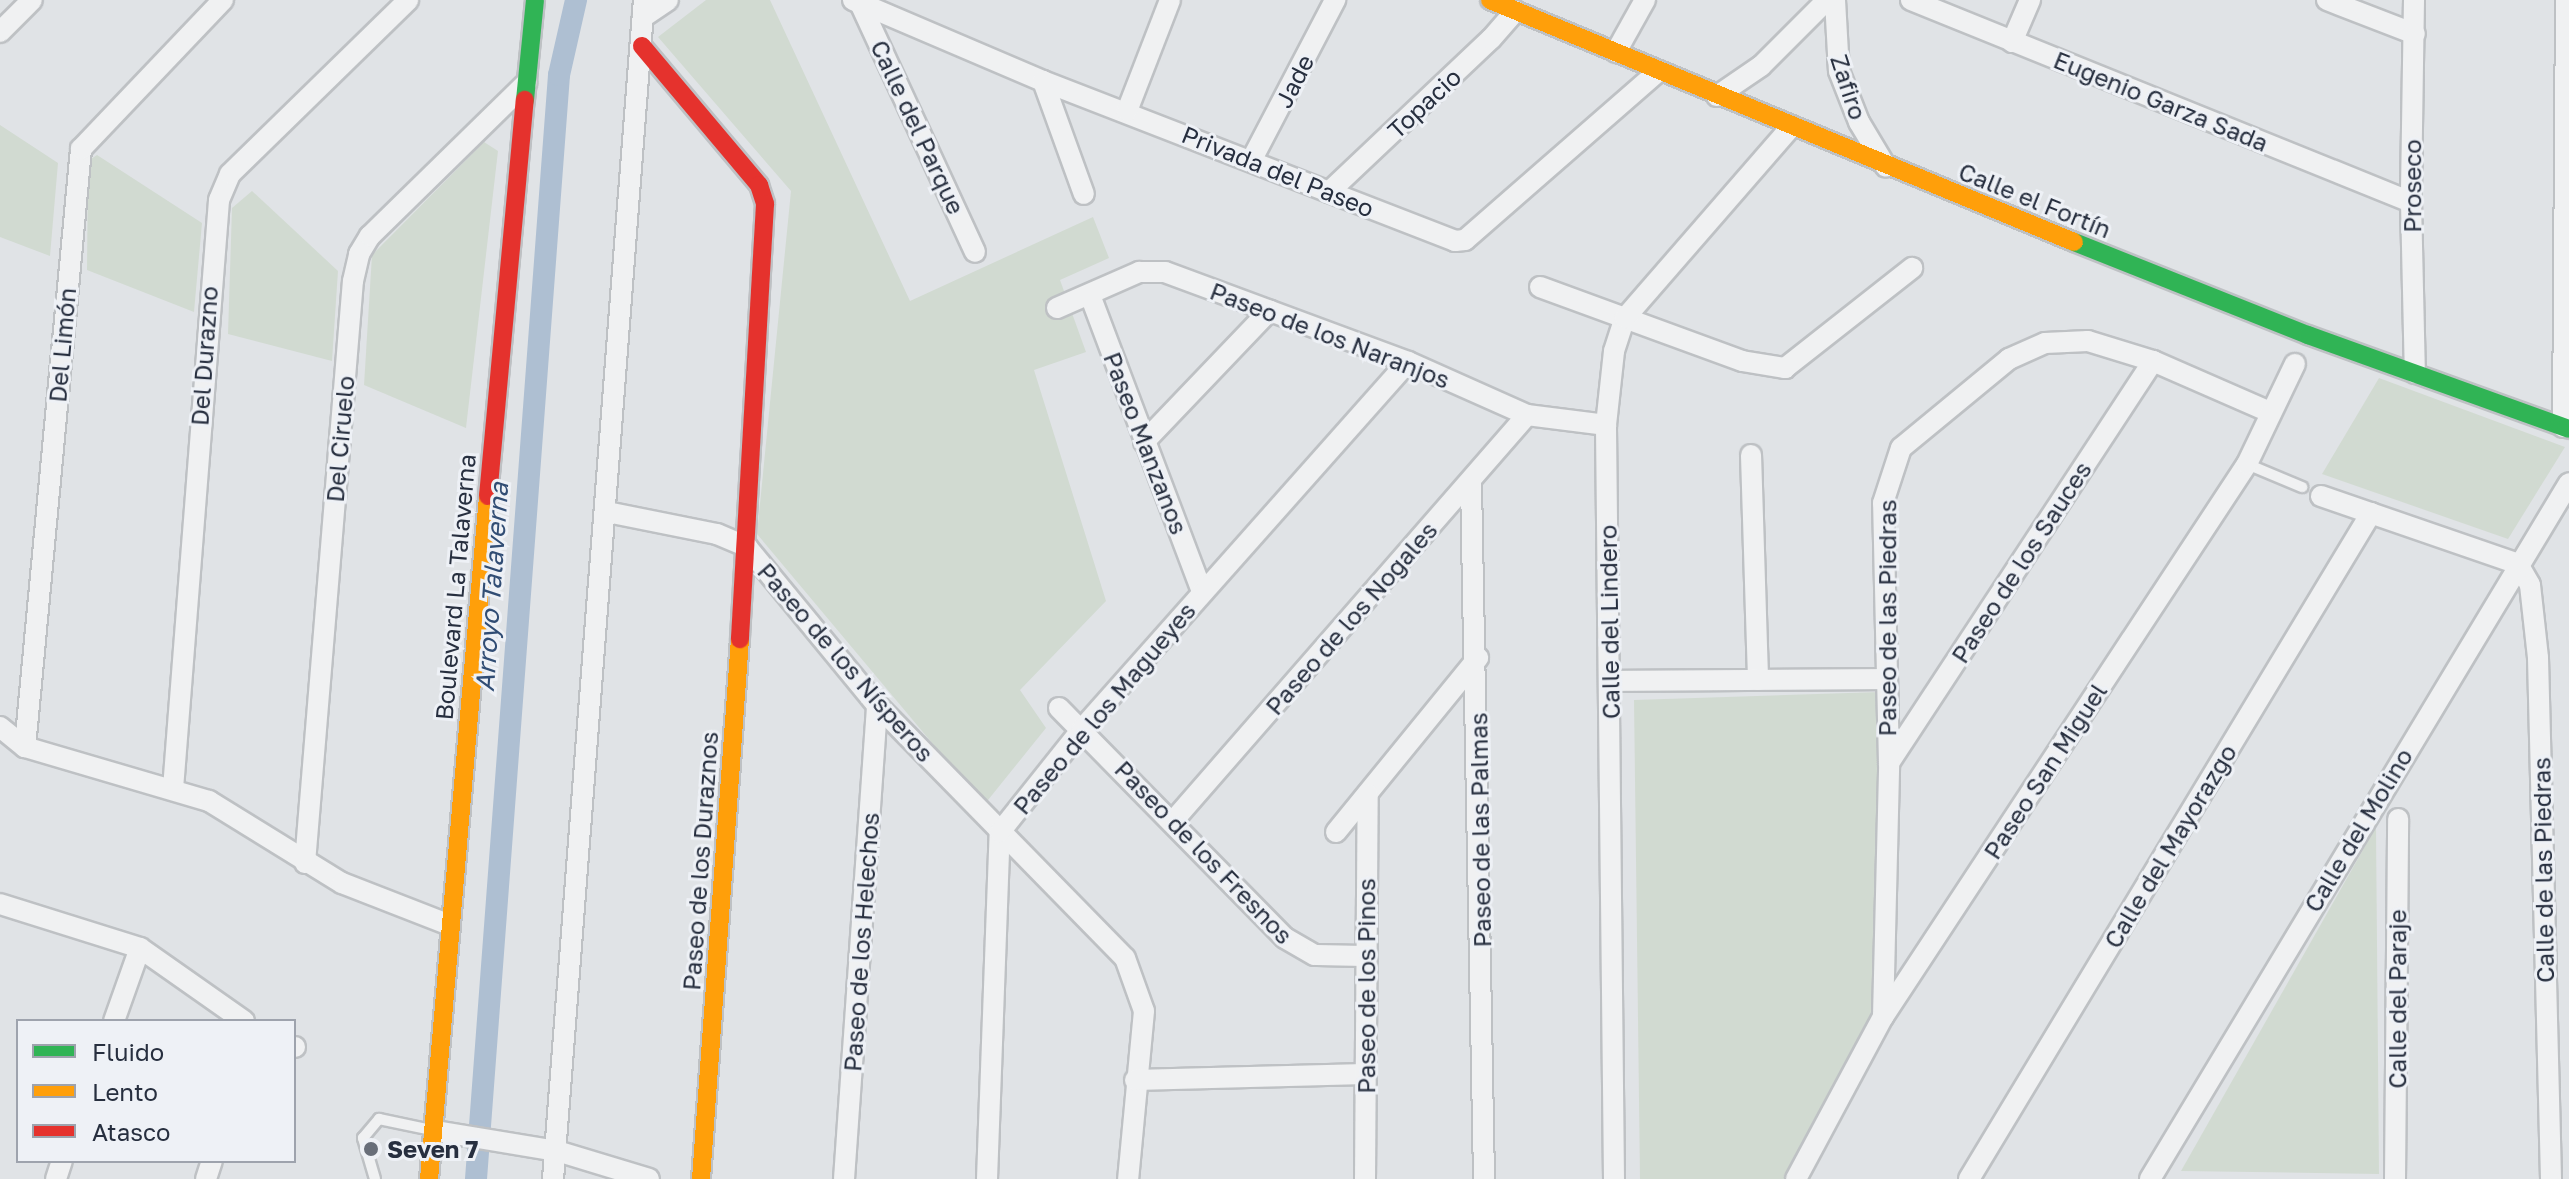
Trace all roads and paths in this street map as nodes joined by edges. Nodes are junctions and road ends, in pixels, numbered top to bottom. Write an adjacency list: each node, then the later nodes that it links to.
1 (32, 0): 20 (street)
2 (223, 0): 70 (street, Del Limón)
3 (408, 0): 72 (street, Del Durazno)
4 (535, 0): 27 (street, Boulevard La Talaverna)
5 (668, 0): 18 (street)
6 (1170, 0): 29 (street)
7 (1335, 0): 31 (street, Jade)
8 (1490, 0): 19 (street, Calle el Fortín)
9 (1645, 0): 24 (street)
10 (1827, 0): 28 (street)
11 (1835, 0): 32 (street, Zafiro)
12 (1911, 0): 22 (street, Eugenio Garza Sada)
13 (2030, 0): 22 (street)
14 (2327, 0): 21 (street)
15 (2414, 0): 21 (street, Proseco)
16 (2566, 0): 50 (street)
17 (857, 2): 26 (street, Privada del Paseo); 36 (street, Calle del Parque)
18 (643, 8): 23 (street)
19 (1515, 11): 24 (street, Calle el Fortín); 33 (street, Topacio)
20 (0, 32)
21 (2415, 34): 35 (street, Proseco)
22 (2012, 42): 35 (street, Eugenio Garza Sada)
23 (642, 46): 57 (street); 59 (street, Paseo de los Duraznos)
24 (1616, 52): 25 (street, Calle el Fortín)
25 (1659, 71): 28 (street, Calle el Fortín); 33 (street, Privada del Paseo)
26 (1043, 81): 29 (street, Privada del Paseo); 34 (street)
27 (526, 83): 78 (street, Del Ciruelo); 80 (street, Boulevard La Talaverna)
28 (1717, 96): 30 (street, Calle el Fortín)
29 (1127, 111): 31 (street, Privada del Paseo)
30 (1790, 128): 32 (street, Calle el Fortín); 42 (street, Calle del Lindero)
31 (1251, 161): 33 (street, Privada del Paseo)
32 (1886, 167): 46 (street, Calle el Fortín)
33 (1329, 192)
34 (1084, 194)
35 (2411, 202): 46 (street, Proseco)
36 (975, 252)
37 (1912, 268): 42 (street)
38 (1540, 287): 42 (street)
39 (1090, 295): 40 (street, Paseo de los Naranjos); 41 (street, Paseo de los Naranjos); 51 (street, Paseo Manzanos)
40 (1057, 308)
41 (1270, 310): 44 (street, Paseo de los Naranjos); 51 (street)
42 (1625, 318): 49 (street, Calle del Lindero)
43 (2153, 361): 47 (street, Paseo de las Piedras); 63 (street, Paseo de las Piedras); 71 (street, Paseo de los Sauces)
44 (1408, 362): 48 (street, Paseo de los Naranjos); 61 (street, Paseo de los Magueyes)
45 (2295, 364): 47 (street, Paseo San Miguel)
46 (2415, 373): 50 (street, Calle el Fortín)
47 (2270, 412): 53 (street, Paseo San Miguel)
48 (1527, 415): 49 (street, Paseo de los Naranjos); 54 (street, Paseo de los Nogales)
49 (1606, 425): 65 (street, Calle del Lindero)
50 (2566, 428)
51 (1144, 442): 61 (street, Paseo Manzanos)
52 (1751, 455): 64 (street)
53 (2247, 464): 56 (lane); 83 (street, Paseo San Miguel)
54 (1471, 482): 62 (street, Paseo de las Palmas); 75 (street, Paseo de los Nogales)
55 (2569, 483): 60 (street, Calle del Molino)
56 (2312, 491): 58 (street)
57 (607, 512): 59 (street, Paseo de los Nísperos); 89 (street)
58 (2371, 513): 60 (street); 102 (street, Calle del Mayorazgo)
59 (747, 547): 66 (street, Paseo de los Nísperos); 94 (street, Paseo de los Duraznos)
60 (2518, 564): 103 (street, Calle del Molino); 105 (street, Calle de las Piedras)
61 (1202, 591): 69 (street, Paseo de los Magueyes)
62 (1478, 658): 73 (street); 99 (street, Paseo de las Palmas)
63 (1883, 679): 64 (street); 71 (street, Paseo de las Piedras)
64 (1758, 680): 65 (street)
65 (1610, 681): 100 (street, Calle del Lindero)
66 (877, 705): 76 (street, Paseo de los Nísperos); 95 (street, Paseo de los Helechos)
67 (1059, 708): 69 (street, Paseo de los Fresnos)
68 (0, 727): 70 (street)
69 (1082, 729): 75 (street, Paseo de los Fresnos); 76 (street, Paseo de los Magueyes)
70 (25, 747): 72 (street)
71 (1889, 763): 83 (street, Paseo de las Piedras)
72 (173, 789): 78 (street)
73 (1368, 794): 77 (street); 82 (street, Paseo de los Pinos)
74 (2398, 819): 104 (street, Calle del Paraje)
75 (1174, 820): 82 (street, Paseo de los Fresnos)
76 (1000, 832): 87 (street, Paseo de los Nísperos); 96 (street, Paseo de los Magueyes)
77 (1336, 832)
78 (305, 863): 80 (street)
79 (0, 904): 81 (street)
80 (447, 924): 88 (street, Boulevard La Talaverna)
81 (140, 948): 84 (street); 85 (street)
82 (1366, 956): 86 (street, Paseo de los Pinos)
83 (1883, 1017): 101 (street, Paseo San Miguel)
84 (115, 1019)
85 (241, 1019)
86 (1365, 1074): 87 (street); 98 (street, Paseo de los Pinos)
87 (1135, 1080): 97 (street, Paseo de los Nísperos)
88 (447, 1133): 89 (street); 90 (lane); 91 (street, Boulevard La Talaverna)
89 (557, 1151): 92 (street); 93 (street)
90 (375, 1179)
91 (429, 1179)
92 (553, 1179)
93 (649, 1179)
94 (701, 1179)
95 (844, 1179)
96 (987, 1179)
97 (1128, 1179)
98 (1365, 1179)
99 (1484, 1179)
100 (1614, 1179)
101 (1796, 1179)
102 (1969, 1179)
103 (2150, 1179)
104 (2395, 1179)
105 (2551, 1179)

